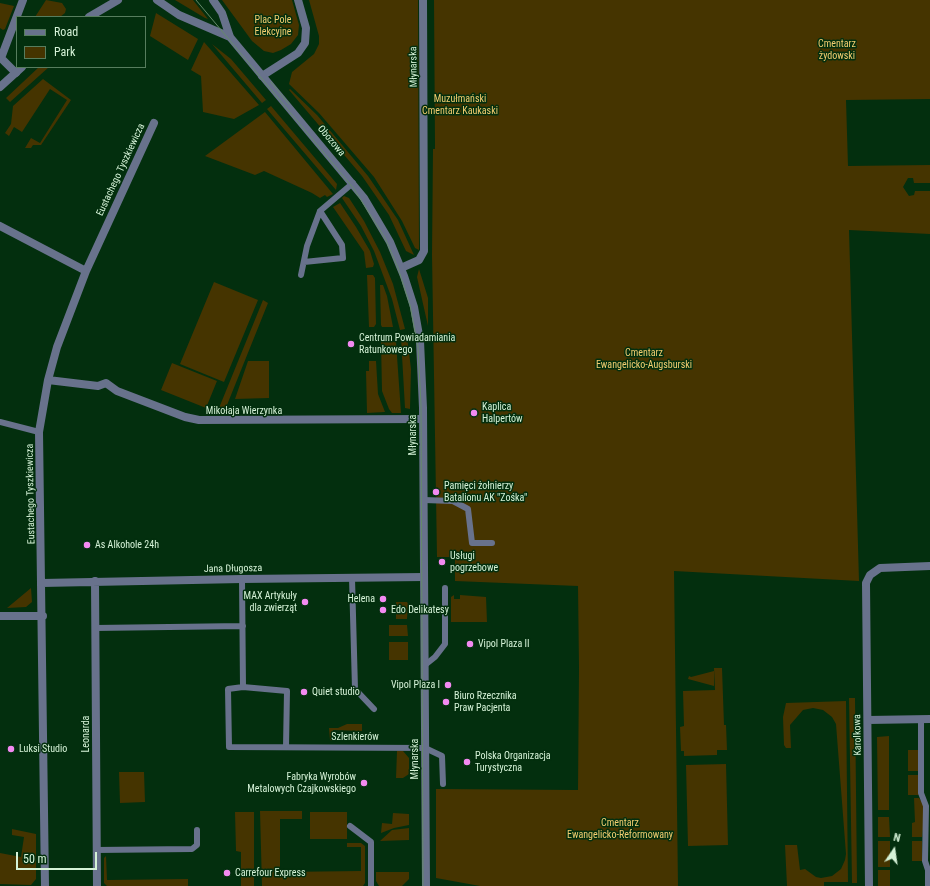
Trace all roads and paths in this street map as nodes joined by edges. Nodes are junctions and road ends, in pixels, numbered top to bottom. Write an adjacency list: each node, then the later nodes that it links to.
1 (23, 0): 8 (street)
2 (118, 0): 9 (street)
3 (157, 0): 11 (street, Obozowa)
4 (213, 0): 7 (street, Obozowa)
5 (298, 0): 15 (street)
6 (423, 0): 22 (street, Młynarska)
7 (222, 13): 11 (street); 12 (street, Obozowa)
8 (17, 16)
9 (91, 16)
10 (16, 18): 13 (street)
11 (202, 26): 12 (street, Obozowa)
12 (230, 37): 15 (street, Obozowa)
13 (0, 58): 14 (street)
14 (19, 70): 16 (street)
15 (262, 76): 18 (street, Obozowa)
16 (0, 87)
17 (154, 123): 23 (street, Eustachego Tyszkiewicza)
18 (353, 183): 19 (lane); 22 (street, Obozowa)
19 (320, 211): 21 (lane); 21 (lane)
20 (0, 226): 23 (street)
21 (304, 262): 24 (lane)
22 (401, 268): 26 (street, Młynarska)
23 (86, 271): 25 (street, Eustachego Tyszkiewicza)
24 (301, 275)
25 (48, 380): 26 (street, Mikołaja Wierzynka); 28 (street, Eustachego Tyszkiewicza)
26 (423, 418): 29 (street, Młynarska)
27 (0, 422): 28 (lane)
28 (39, 432): 36 (street, Eustachego Tyszkiewicza)
29 (424, 500): 30 (lane); 33 (street, Młynarska)
30 (492, 543)
31 (930, 566): 47 (street, Karolkowa)
32 (352, 578): 33 (street, Jana Długosza); 34 (street, Jana Długosza); 44 (lane)
33 (424, 578): 42 (street, Młynarska)
34 (242, 579): 35 (street, Jana Długosza); 40 (lane)
35 (95, 581): 36 (street, Jana Długosza); 41 (street, Leonarda)
36 (42, 583): 39 (street, Eustachego Tyszkiewicza)
37 (445, 588): 42 (lane)
38 (0, 616): 39 (street)
39 (43, 616): 54 (street, Eustachego Tyszkiewicza)
40 (243, 626): 41 (lane); 43 (lane)
41 (95, 628): 53 (street, Leonarda)
42 (425, 665): 49 (street, Młynarska)
43 (243, 687): 48 (lane, Szlenkierów); 48 (lane, Szlenkierów)
44 (374, 710)
45 (921, 719): 46 (street); 47 (street); 59 (lane)
46 (930, 719)
47 (868, 720): 58 (street, Karolkowa)
48 (286, 747): 49 (lane, Szlenkierów)
49 (425, 748): 50 (lane); 57 (street, Młynarska)
50 (443, 784)
51 (350, 826): 56 (lane)
52 (197, 830): 53 (lane)
53 (96, 850): 55 (street, Leonarda)
54 (45, 886)
55 (97, 886)
56 (372, 886)
57 (426, 886)
58 (869, 886)
59 (928, 886)

